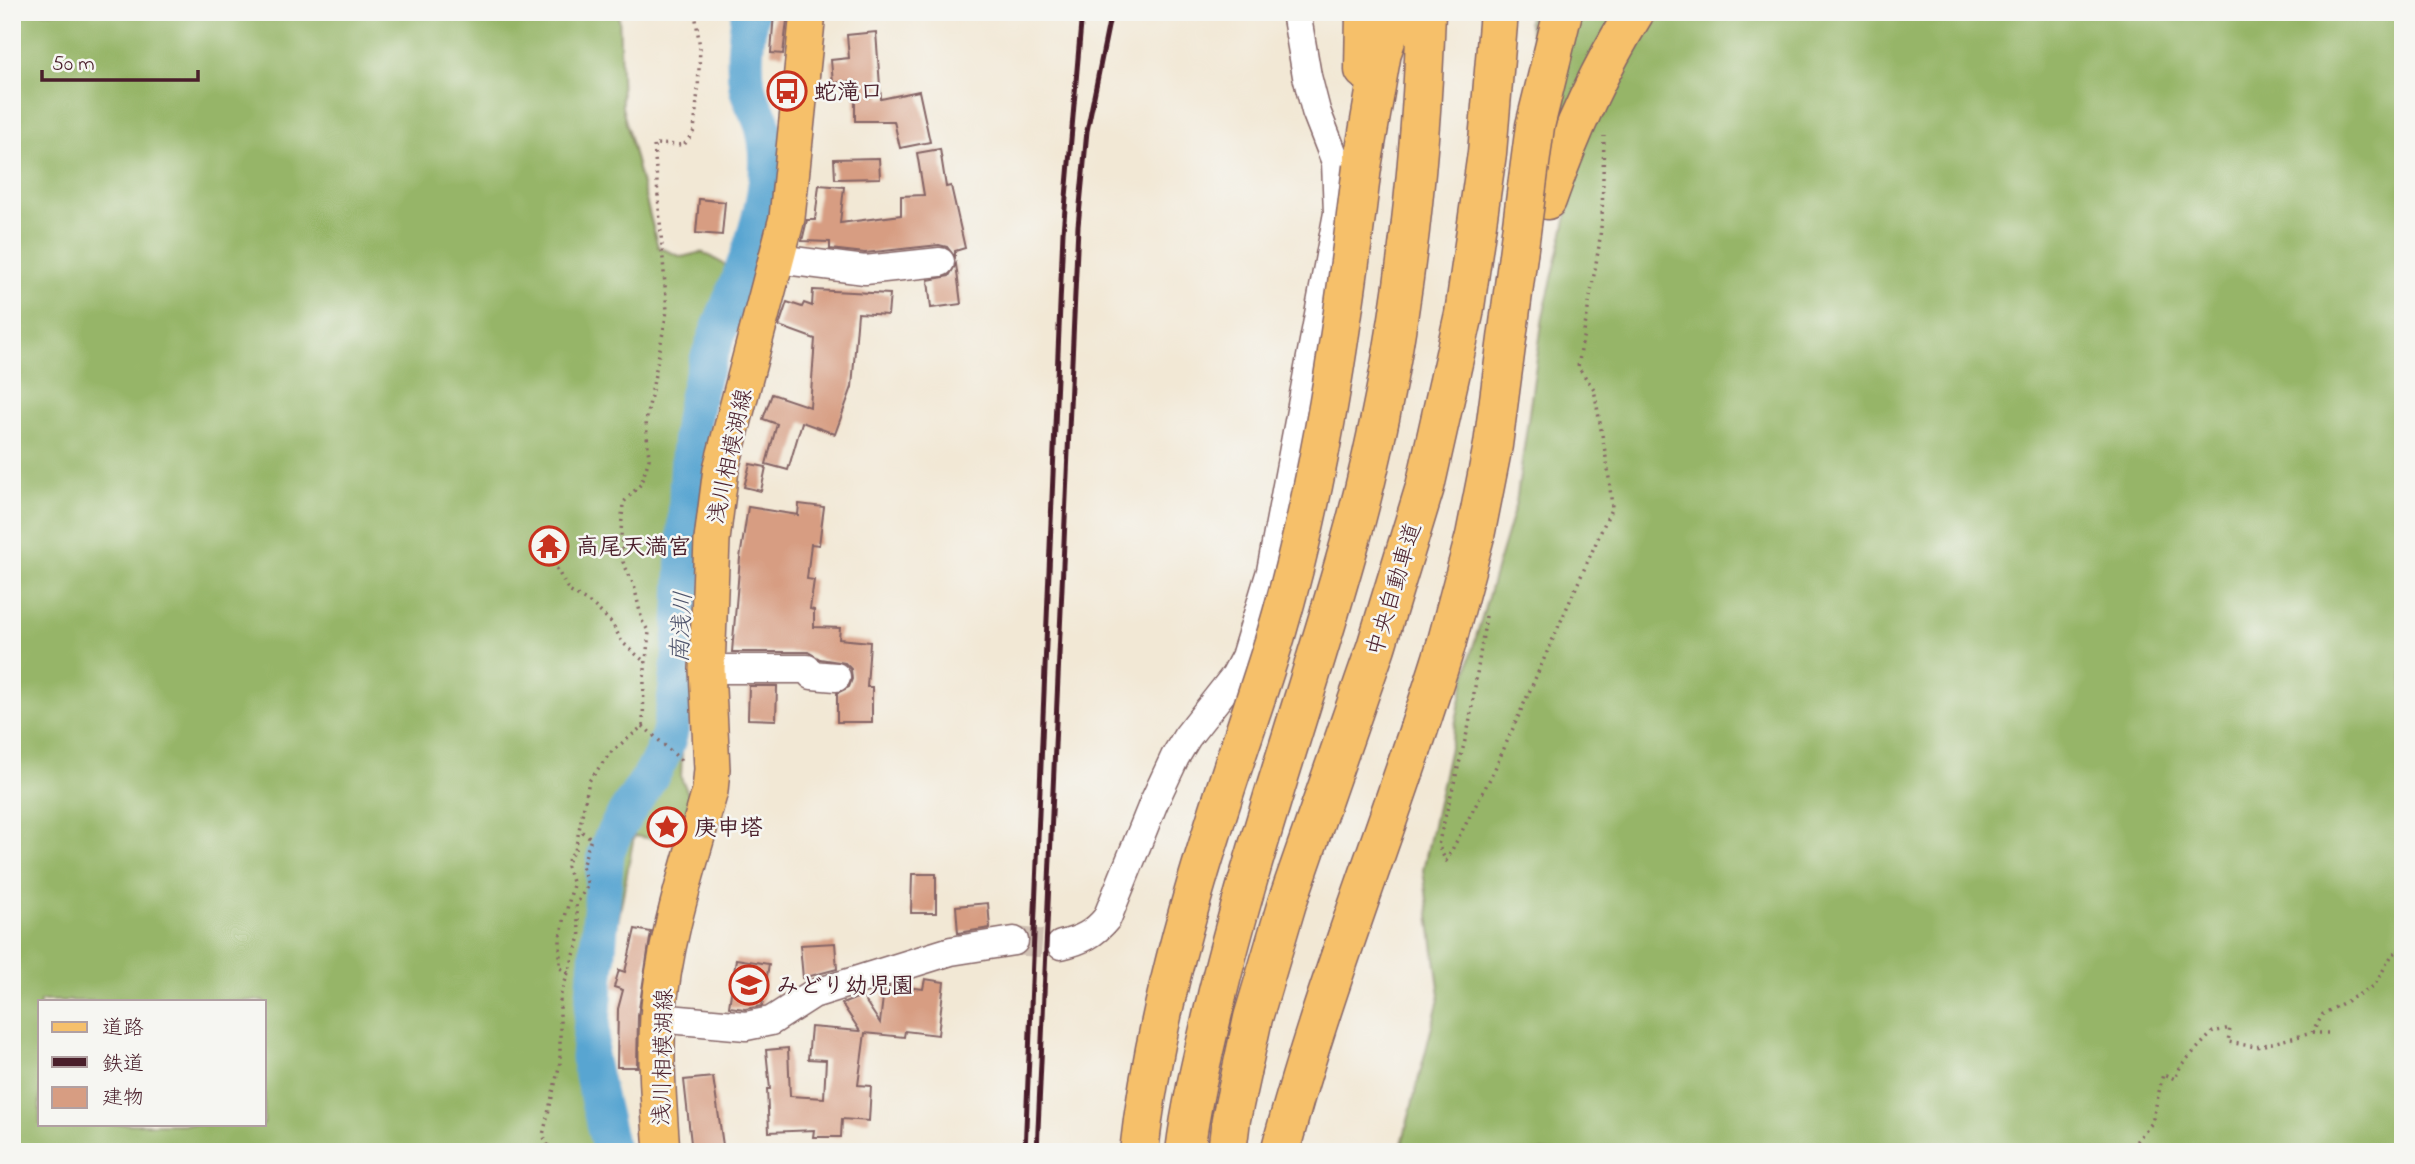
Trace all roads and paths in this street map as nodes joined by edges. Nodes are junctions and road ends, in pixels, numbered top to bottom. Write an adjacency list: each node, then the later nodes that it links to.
1 (695, 12): 19 (path)
2 (808, 12): 12 (main road, 浅川相模湖線)
3 (1297, 12): 26 (street)
4 (1365, 12): 11 (highway)
5 (1396, 12): 11 (highway)
6 (1426, 12): 35 (highway)
7 (1499, 12): 36 (highway, 中央自動車道)
8 (1563, 12): 16 (highway, bridge)
9 (1635, 12): 16 (highway, bridge)
10 (1604, 130): 18 (path)
11 (1362, 167): 34 (highway, bridge)
12 (777, 259): 13 (street); 20 (main road, 浅川相模湖線)
13 (940, 262)
14 (2403, 274): 15 (path)
15 (2403, 282)
16 (1475, 537): 37 (highway, bridge)
17 (553, 562): 19 (path)
18 (1487, 613)
19 (646, 663): 22 (path)
20 (707, 669): 21 (street); 29 (main road, 浅川相模湖線)
21 (836, 677)
22 (643, 726): 23 (path); 24 (path)
23 (675, 755)
24 (579, 830): 28 (path); 28 (path)
25 (1014, 941): 29 (street)
26 (1061, 945)
27 (2403, 948): 30 (path)
28 (568, 973): 32 (path)
29 (658, 1018): 33 (main road, 浅川相模湖線)
30 (2312, 1033): 31 (path); 38 (path)
31 (2329, 1033)
32 (551, 1152)
33 (662, 1152)
34 (1139, 1152)
35 (1185, 1152)
36 (1227, 1152)
37 (1280, 1152)
38 (2127, 1152)

